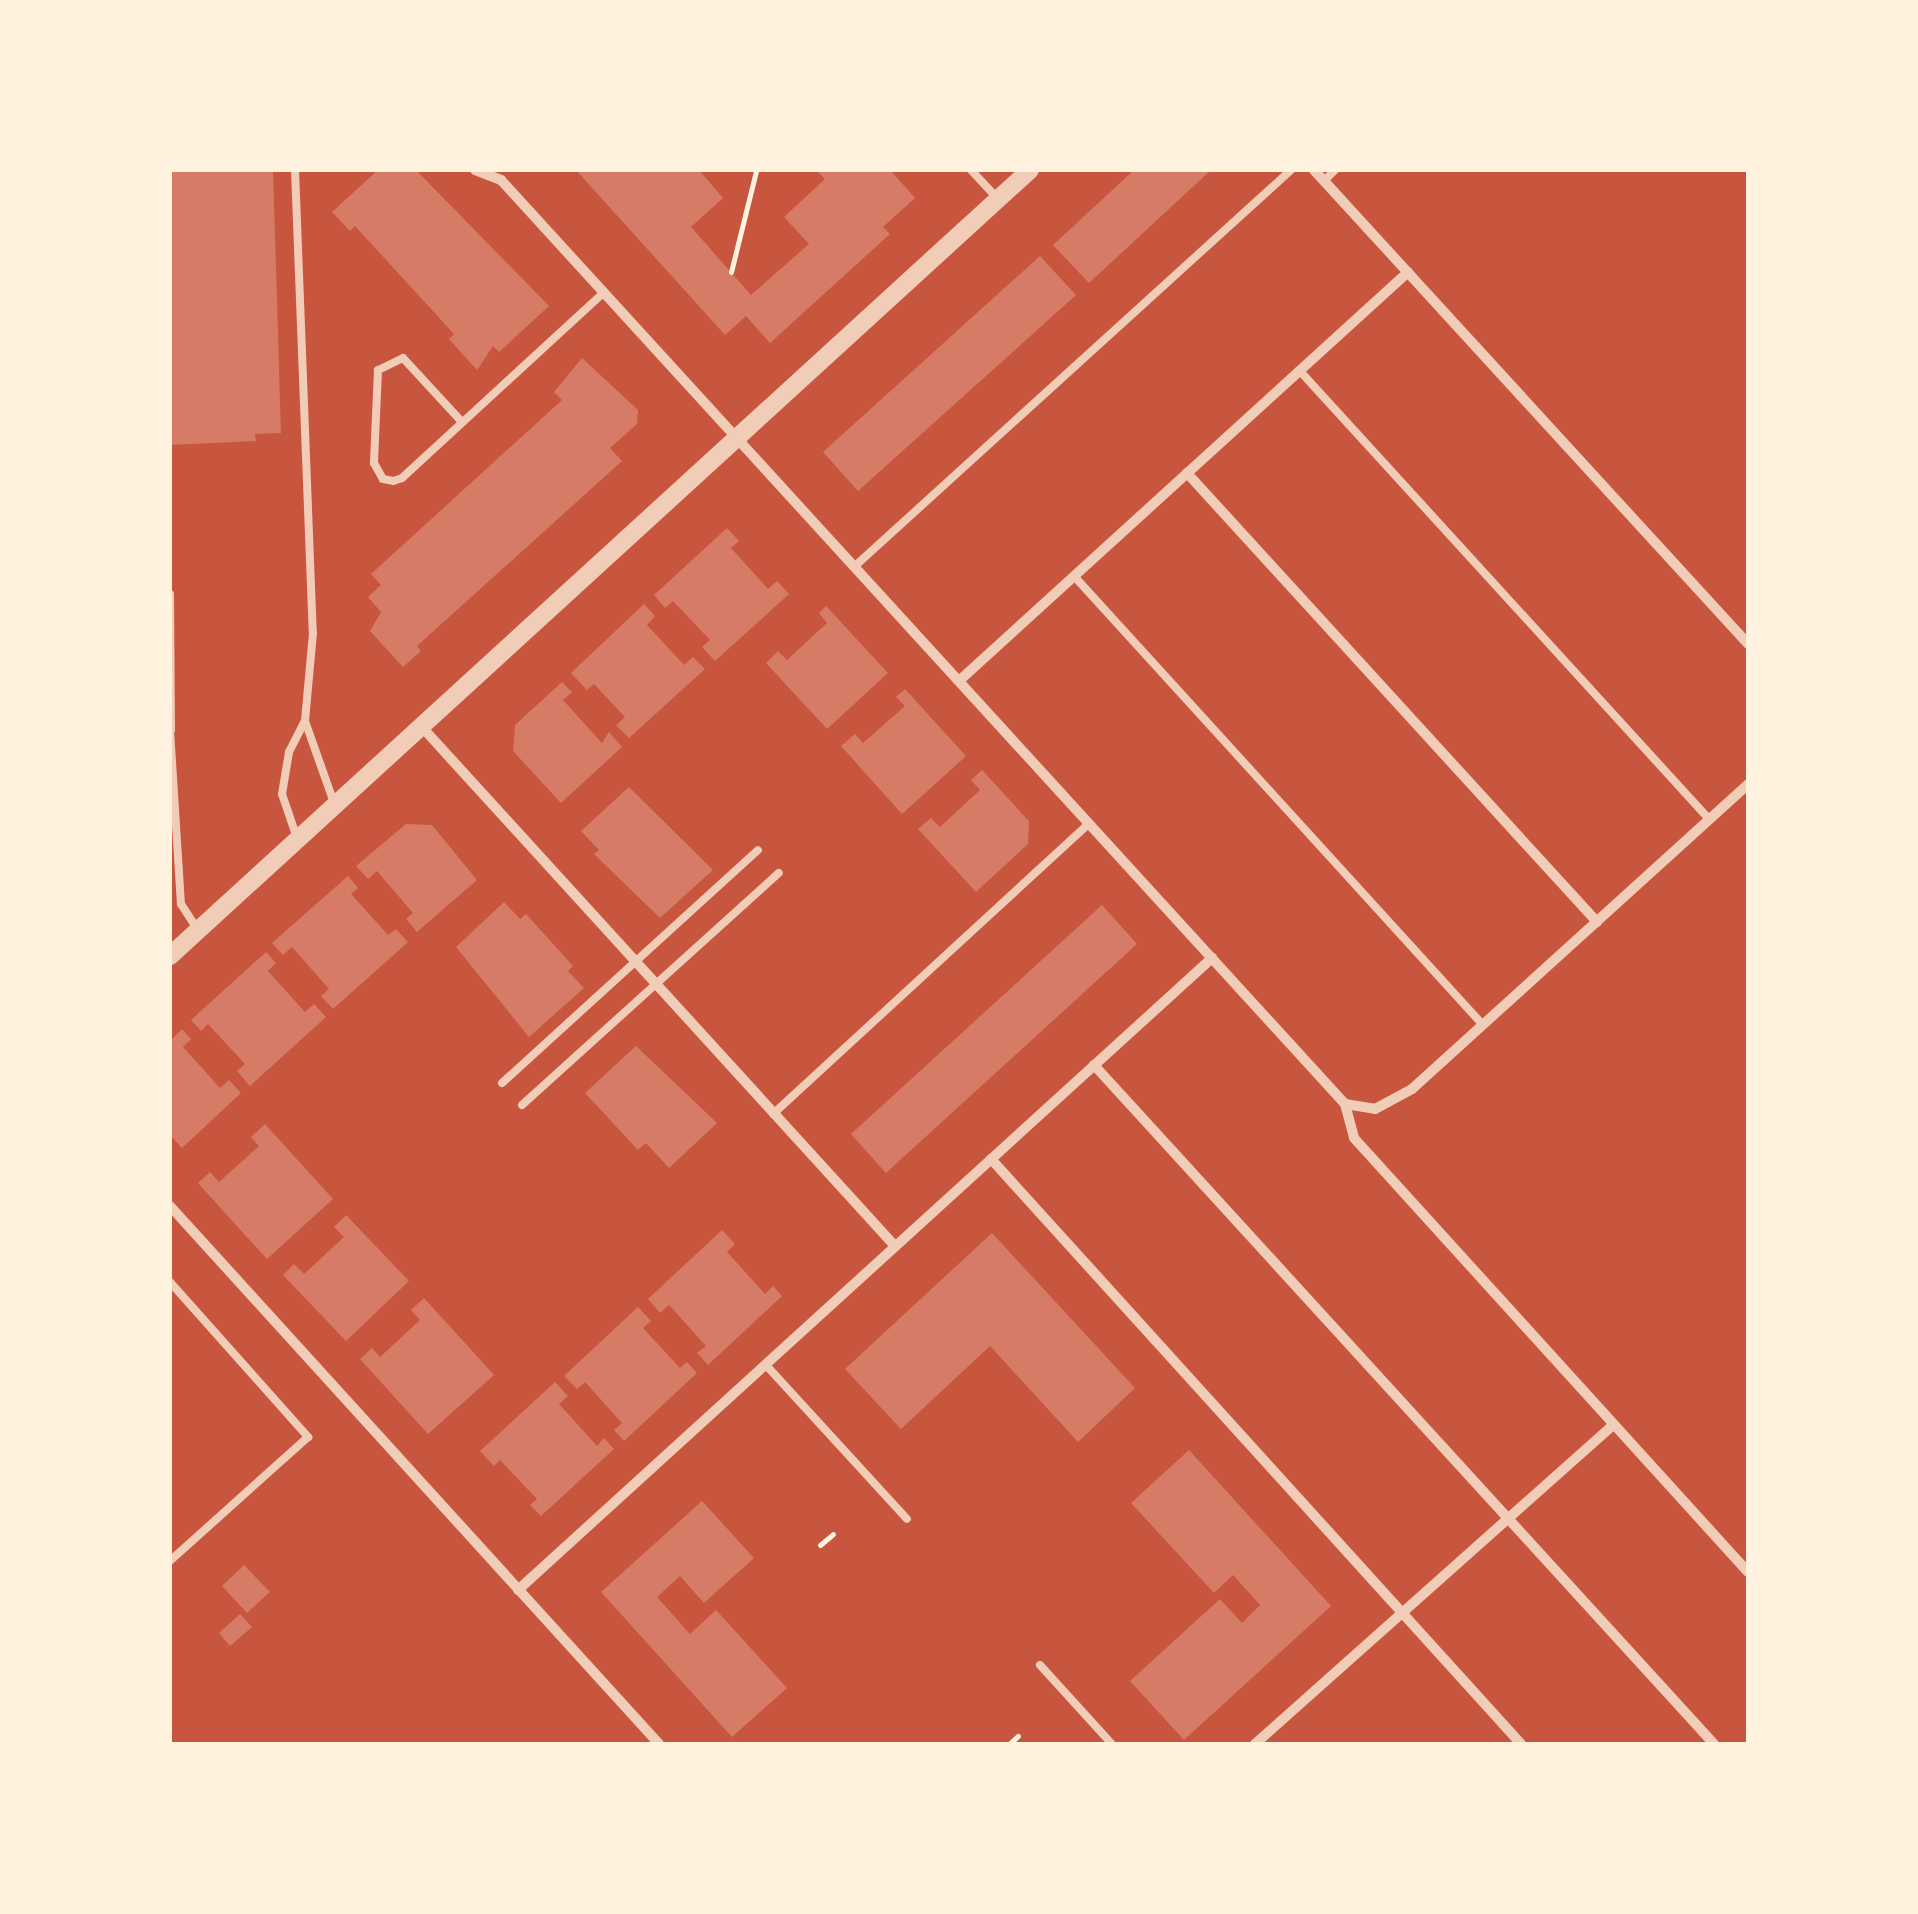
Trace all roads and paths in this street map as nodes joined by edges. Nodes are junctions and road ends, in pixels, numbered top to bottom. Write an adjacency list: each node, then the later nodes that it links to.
1 (295, 170): 25 (lane)
2 (475, 170): 10 (street)
3 (755, 170): 4 (path); 13 (path)
4 (764, 170)
5 (971, 170): 12 (lane)
6 (1030, 170): 12 (street)
7 (1291, 170): 20 (lane)
8 (1314, 170): 11 (street)
9 (1335, 170): 11 (lane)
10 (500, 175): 15 (street)
11 (1324, 180): 14 (street)
12 (998, 199): 18 (street)
13 (731, 272)
14 (1408, 272): 16 (street); 23 (street)
15 (604, 292): 17 (lane); 18 (street)
16 (1300, 370): 19 (street); 30 (lane)
17 (462, 422): 17 (lane)
18 (738, 436): 20 (street); 26 (street)
19 (1188, 472): 21 (street); 35 (street)
20 (856, 566): 24 (street)
21 (1074, 576): 24 (street); 41 (lane)
22 (170, 594): 27 (lane)
23 (1748, 644)
24 (960, 680): 31 (street)
25 (305, 722): 29 (lane); 32 (lane)
26 (420, 725): 29 (street); 39 (street)
27 (171, 730): 36 (lane)
28 (1748, 784): 30 (street)
29 (334, 803): 32 (street)
30 (1710, 819): 35 (street)
31 (1090, 823): 38 (street); 46 (lane)
32 (297, 838): 36 (street)
33 (758, 850): 39 (lane)
34 (779, 873): 40 (lane)
35 (1597, 922): 41 (street)
36 (198, 930): 37 (street)
37 (170, 956)
38 (1212, 958): 42 (street); 44 (street)
39 (635, 962): 40 (street); 43 (lane)
40 (655, 984): 45 (lane); 46 (street)
41 (1483, 1025): 44 (street)
42 (1094, 1065): 47 (street); 54 (street)
43 (502, 1083)
44 (1345, 1104): 52 (street)
45 (522, 1105)
46 (773, 1114): 49 (street)
47 (990, 1159): 49 (street); 60 (street)
48 (170, 1206): 59 (street)
49 (895, 1246): 51 (street)
50 (170, 1282): 57 (lane)
51 (765, 1364): 53 (lane); 59 (street)
52 (1613, 1425): 54 (street); 58 (street)
53 (908, 1519)
54 (1508, 1520): 60 (street); 68 (street)
55 (833, 1534): 56 (path)
56 (820, 1545)
57 (170, 1561)
58 (1748, 1572)
59 (518, 1590): 63 (street)
60 (1404, 1615): 66 (street); 67 (street)
61 (1040, 1665): 65 (lane)
62 (1018, 1736): 64 (path)
63 (659, 1744)
64 (1008, 1744)
65 (1112, 1744)
66 (1255, 1744)
67 (1521, 1744)
68 (1714, 1744)

